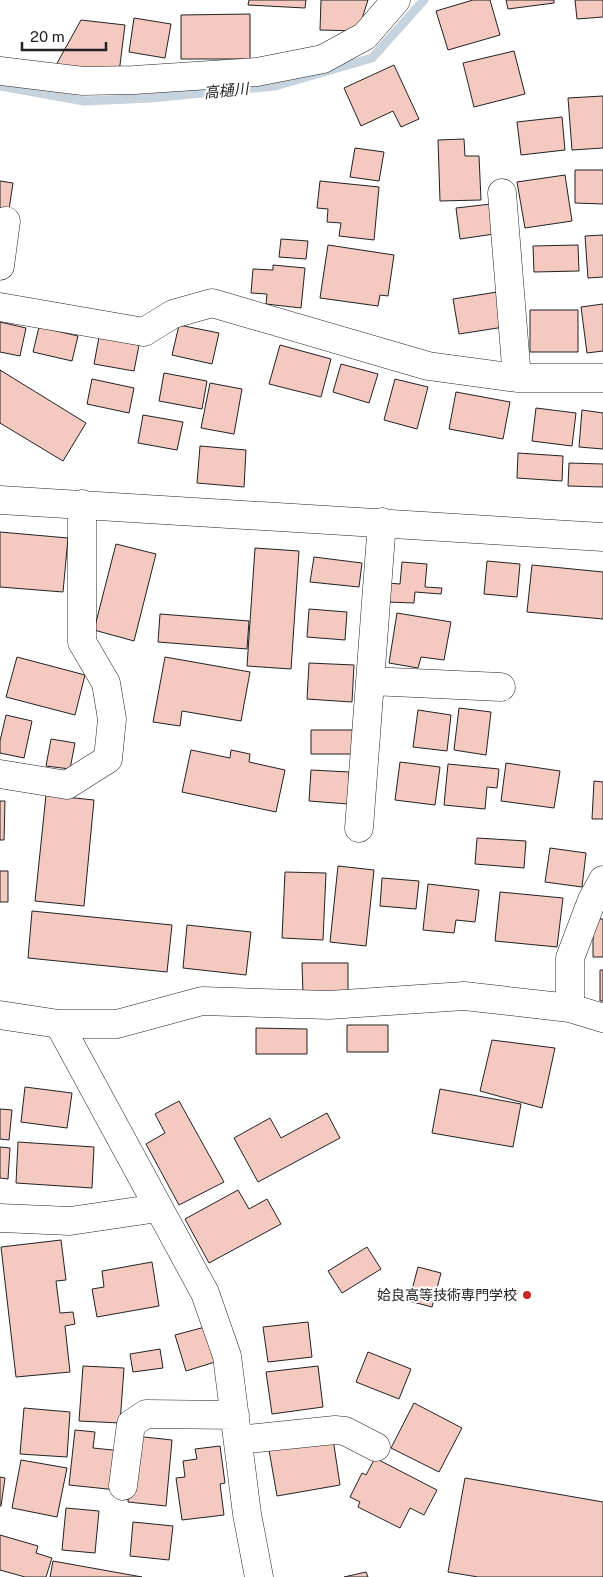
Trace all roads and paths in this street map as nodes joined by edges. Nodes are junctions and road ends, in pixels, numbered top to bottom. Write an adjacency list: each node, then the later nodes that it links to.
1 (396, 0): 2 (street)
2 (0, 71)
3 (502, 193): 7 (street)
4 (6, 221): 5 (street)
5 (0, 266)
6 (0, 307): 7 (street)
7 (517, 378): 8 (street)
8 (603, 378)
9 (0, 500): 10 (street)
10 (82, 504): 11 (street); 15 (street)
11 (382, 522): 12 (street); 13 (street)
12 (603, 537)
13 (370, 681): 14 (street); 16 (street)
14 (501, 688)
15 (0, 774)
16 (359, 828)
17 (603, 880): 18 (street)
18 (570, 1008): 20 (street); 21 (street)
19 (0, 1014): 21 (street)
20 (603, 1018)
21 (59, 1024): 22 (street)
22 (158, 1208): 23 (street); 24 (street)
23 (0, 1218)
24 (237, 1427): 25 (street); 26 (street); 27 (street)
25 (376, 1447)
26 (123, 1486)
27 (259, 1577)

